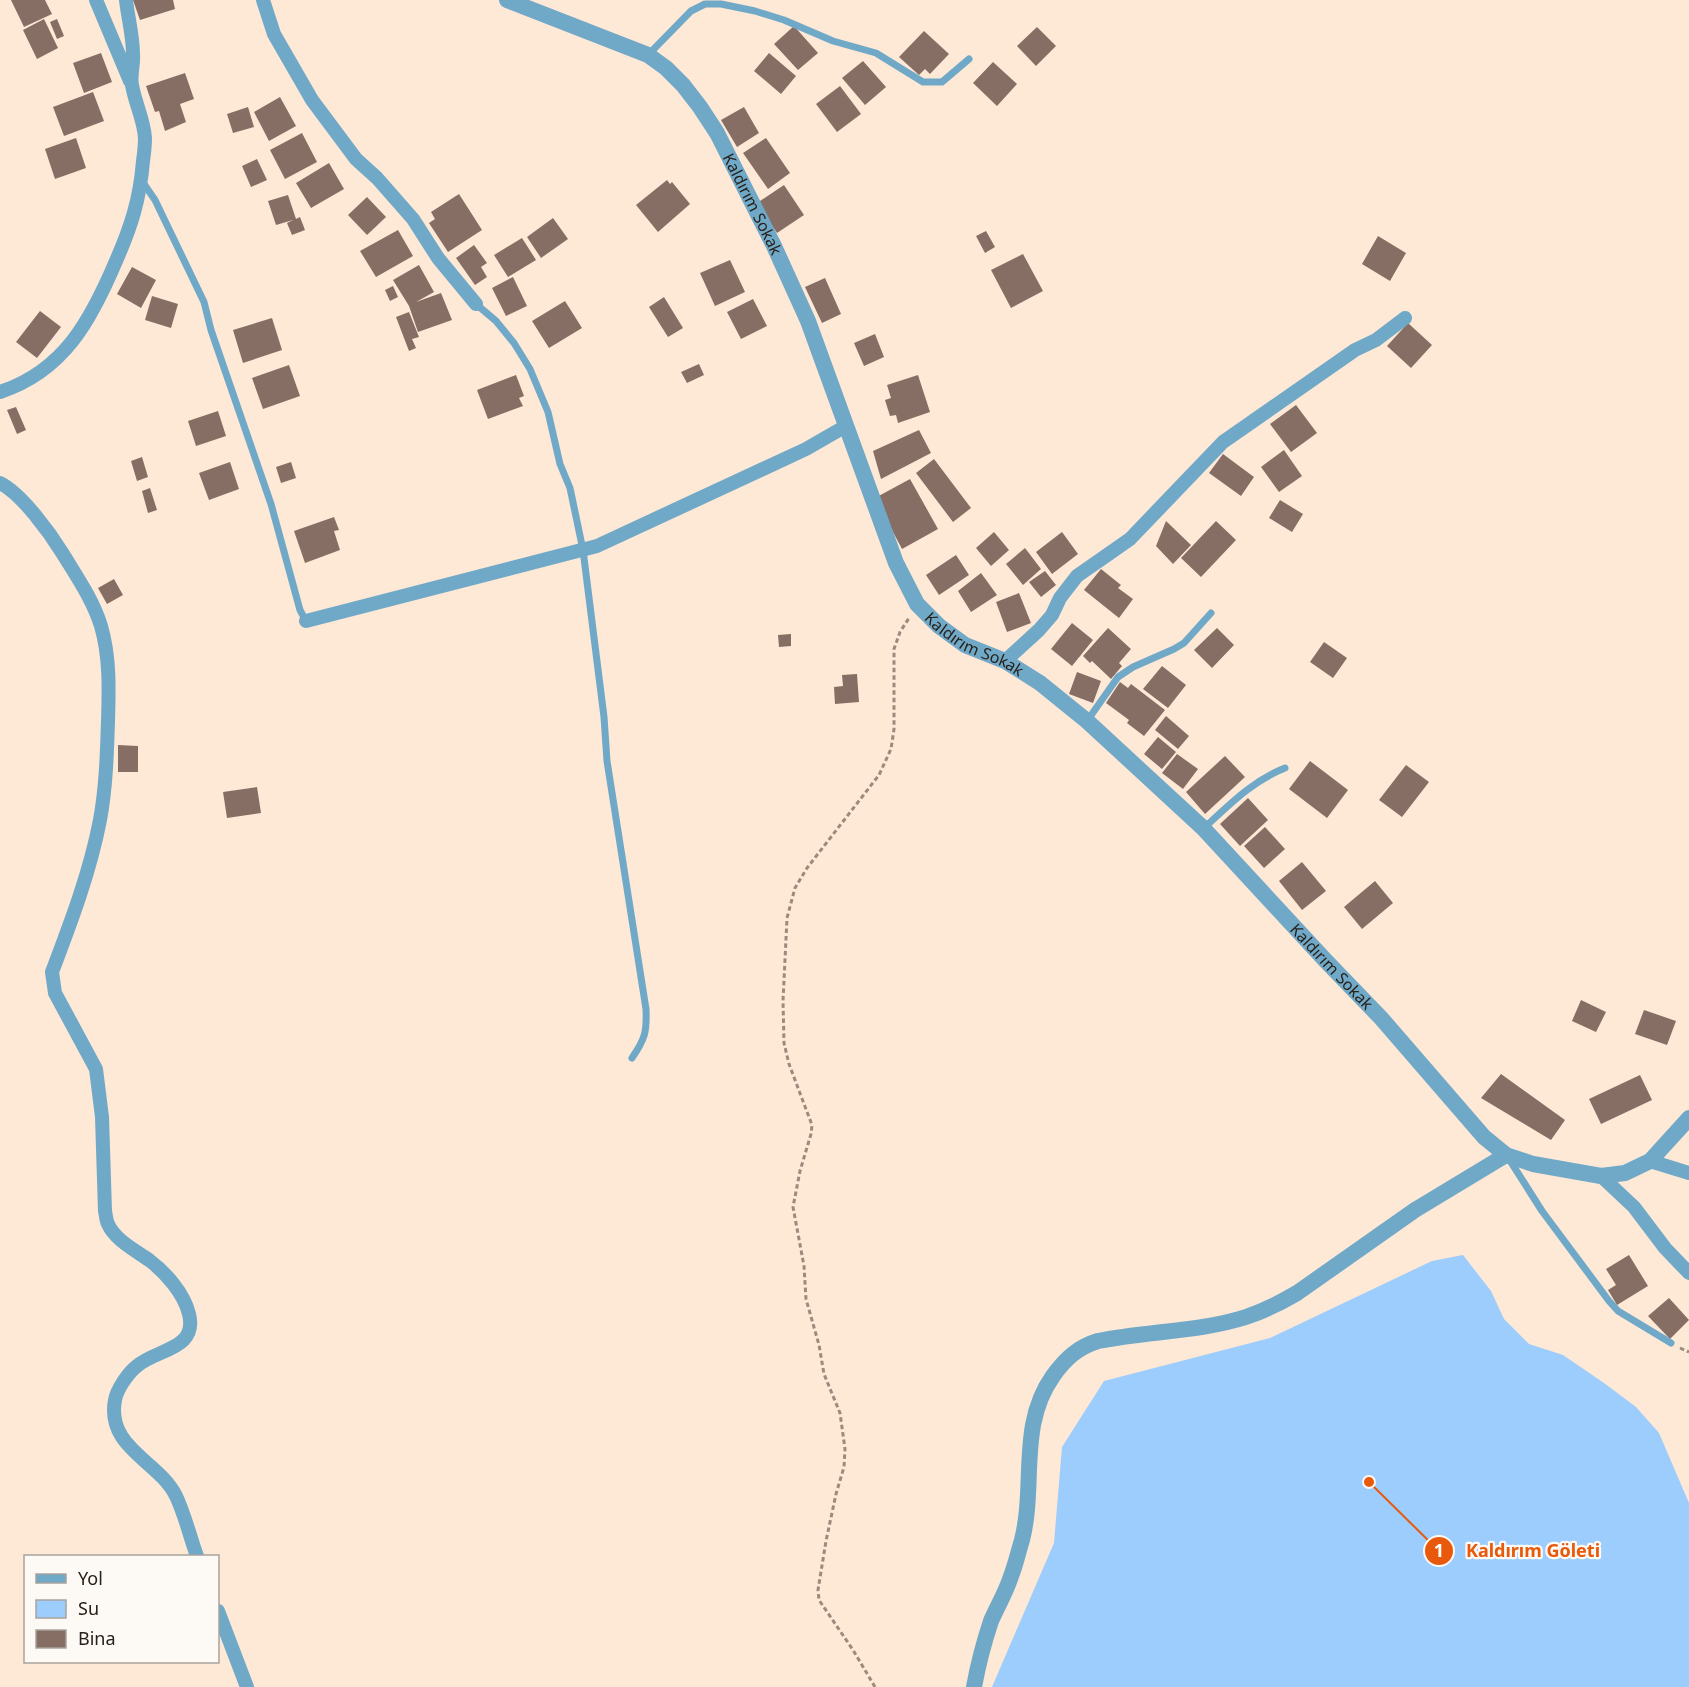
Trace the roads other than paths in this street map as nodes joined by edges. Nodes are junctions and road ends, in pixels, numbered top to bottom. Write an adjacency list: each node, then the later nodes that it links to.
1 (96, 0): 8 (street)
2 (126, 0): 8 (street)
3 (263, 0): 10 (street)
4 (507, 0): 6 (street, Kaldırım Sokak)
5 (707, 2): 6 (lane); 7 (lane)
6 (648, 55): 13 (street, Kaldırım Sokak)
7 (969, 59)
8 (131, 83): 9 (street)
9 (141, 181): 12 (street); 17 (lane)
10 (476, 304): 15 (lane)
11 (1405, 318): 18 (street)
12 (0, 392)
13 (846, 426): 15 (street); 18 (street, Kaldırım Sokak)
14 (0, 483): 30 (street)
15 (583, 550): 17 (street); 22 (lane)
16 (1211, 613): 19 (lane)
17 (306, 621)
18 (1005, 661): 19 (street, Kaldırım Sokak)
19 (1087, 721): 21 (street, Kaldırım Sokak)
20 (1285, 768): 21 (lane)
21 (1203, 828): 24 (street, Kaldırım Sokak)
22 (632, 1058)
23 (1689, 1119): 25 (street)
24 (1506, 1155): 27 (street, Kaldırım Sokak); 29 (lane); 33 (street)
25 (1650, 1161): 26 (street); 27 (street)
26 (1689, 1173)
27 (1601, 1176): 28 (street)
28 (1689, 1273)
29 (1671, 1343)
30 (196, 1555)
31 (219, 1614): 32 (street)
32 (247, 1687)
33 (974, 1687)

